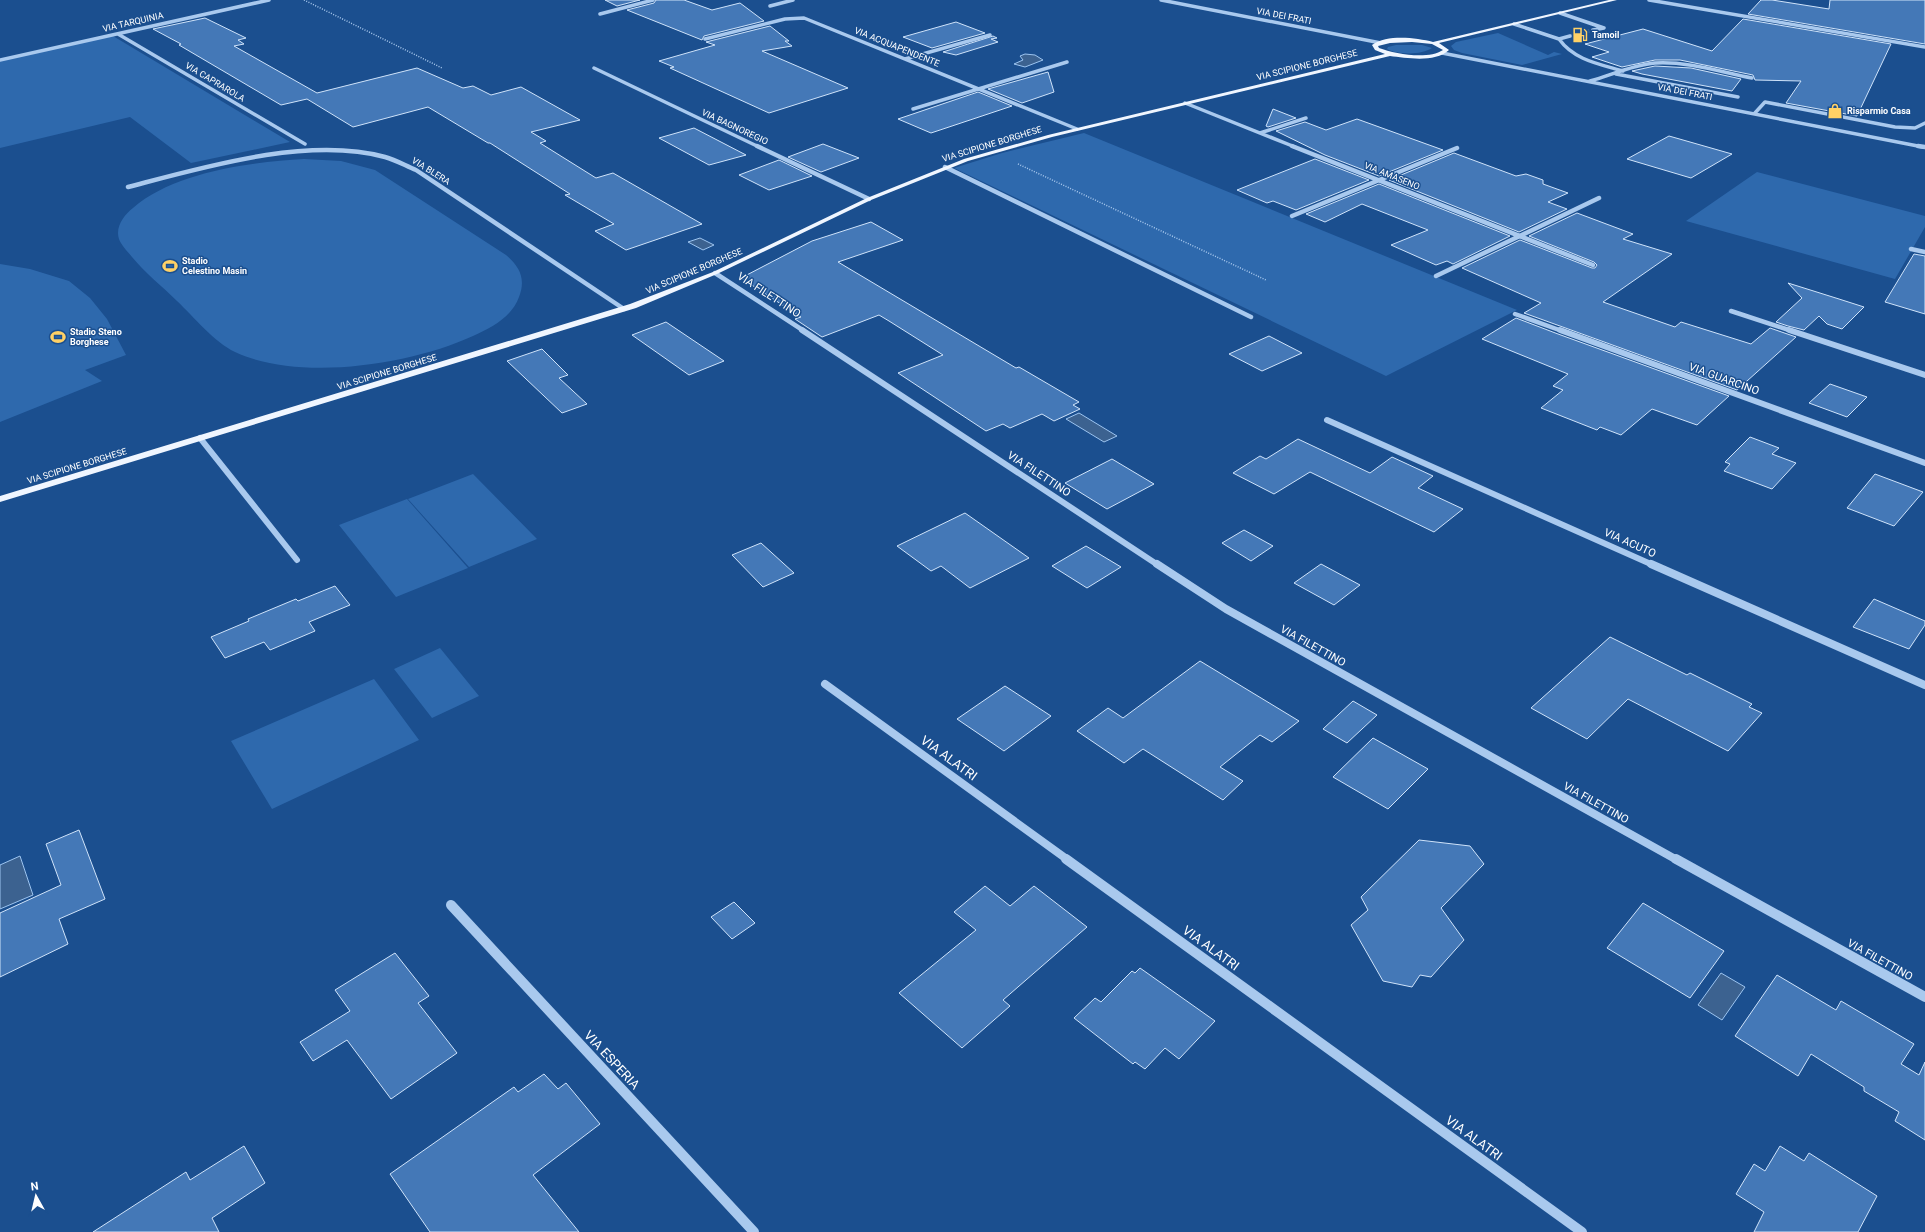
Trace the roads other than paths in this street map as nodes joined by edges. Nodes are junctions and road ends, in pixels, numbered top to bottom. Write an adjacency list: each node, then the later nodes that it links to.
1 (269, 0): 12 (street, VIA TARQUINIA)
2 (653, 0): 9 (street)
3 (793, 0): 7 (street)
4 (1161, 0): 17 (street, VIA DEI FRATI)
5 (1615, 0): 8 (main road)
6 (1649, 0): 19 (street)
7 (770, 6)
8 (1560, 13): 10 (main road); 11 (street)
9 (600, 14)
10 (1514, 24): 16 (street); 18 (main road)
11 (1593, 30)
12 (118, 34): 23 (street, VIA TARQUINIA); 39 (street, VIA CAPRAROLA)
13 (990, 35): 22 (street)
14 (1570, 36): 16 (street)
15 (705, 39): 22 (street, VIA ACQUAPENDENTE)
16 (1559, 39): 26 (street)
17 (1381, 43): 18 (main road); 21 (main road)
18 (1434, 43): 20 (main road)
19 (1925, 47)
20 (1442, 53): 21 (main road); 29 (street, VIA DEI FRATI)
21 (1390, 54): 32 (main road, VIA SCIPIONE BORGHESE)
22 (905, 59): 30 (street, VIA ACQUAPENDENTE)
23 (0, 60)
24 (1067, 62): 30 (street)
25 (594, 68): 46 (street, VIA BAGNOREGIO)
26 (1624, 71): 27 (street); 28 (street)
27 (1614, 74): 29 (street); 31 (street)
28 (1752, 78)
29 (1587, 81): 34 (street, VIA DEI FRATI)
30 (979, 90): 33 (street); 37 (street, VIA ACQUAPENDENTE)
31 (1738, 97)
32 (1185, 103): 37 (main road, VIA SCIPIONE BORGHESE); 38 (street, VIA AMASENO)
33 (913, 110)
34 (1754, 114): 36 (street); 40 (street, VIA DEI FRATI)
35 (1306, 118): 38 (street)
36 (1925, 123)
37 (1077, 129): 42 (main road, VIA SCIPIONE BORGHESE)
38 (1260, 133): 43 (street, VIA AMASENO)
39 (304, 144)
40 (1925, 147)
41 (1457, 148): 43 (street)
42 (945, 167): 46 (main road, VIA SCIPIONE BORGHESE); 57 (street)
43 (1379, 180): 47 (street); 48 (street, VIA AMASENO)
44 (128, 187): 54 (street, VIA BLERA)
45 (1600, 198): 48 (street)
46 (869, 199): 52 (main road, VIA SCIPIONE BORGHESE)
47 (1292, 216)
48 (1519, 235): 51 (street, VIA AMASENO); 53 (street)
49 (1911, 249): 50 (street)
50 (1925, 252)
51 (1593, 264)
52 (715, 273): 54 (main road, VIA SCIPIONE BORGHESE); 67 (street, VIA FILETTINO)
53 (1436, 276)
54 (624, 309): 60 (main road, VIA SCIPIONE BORGHESE)
55 (1731, 311): 58 (street)
56 (1515, 314): 61 (street, VIA GUARCINO)
57 (1251, 317)
58 (1925, 375)
59 (1327, 420): 65 (street, VIA ACUTO)
60 (200, 438): 62 (main road, VIA SCIPIONE BORGHESE); 63 (street)
61 (1925, 464)
62 (0, 499)
63 (297, 560)
64 (825, 684): 69 (street, VIA ALATRI)
65 (1925, 685)
66 (451, 905): 68 (street, VIA ESPERIA)
67 (1925, 997)
68 (754, 1232)
69 (1582, 1232)

